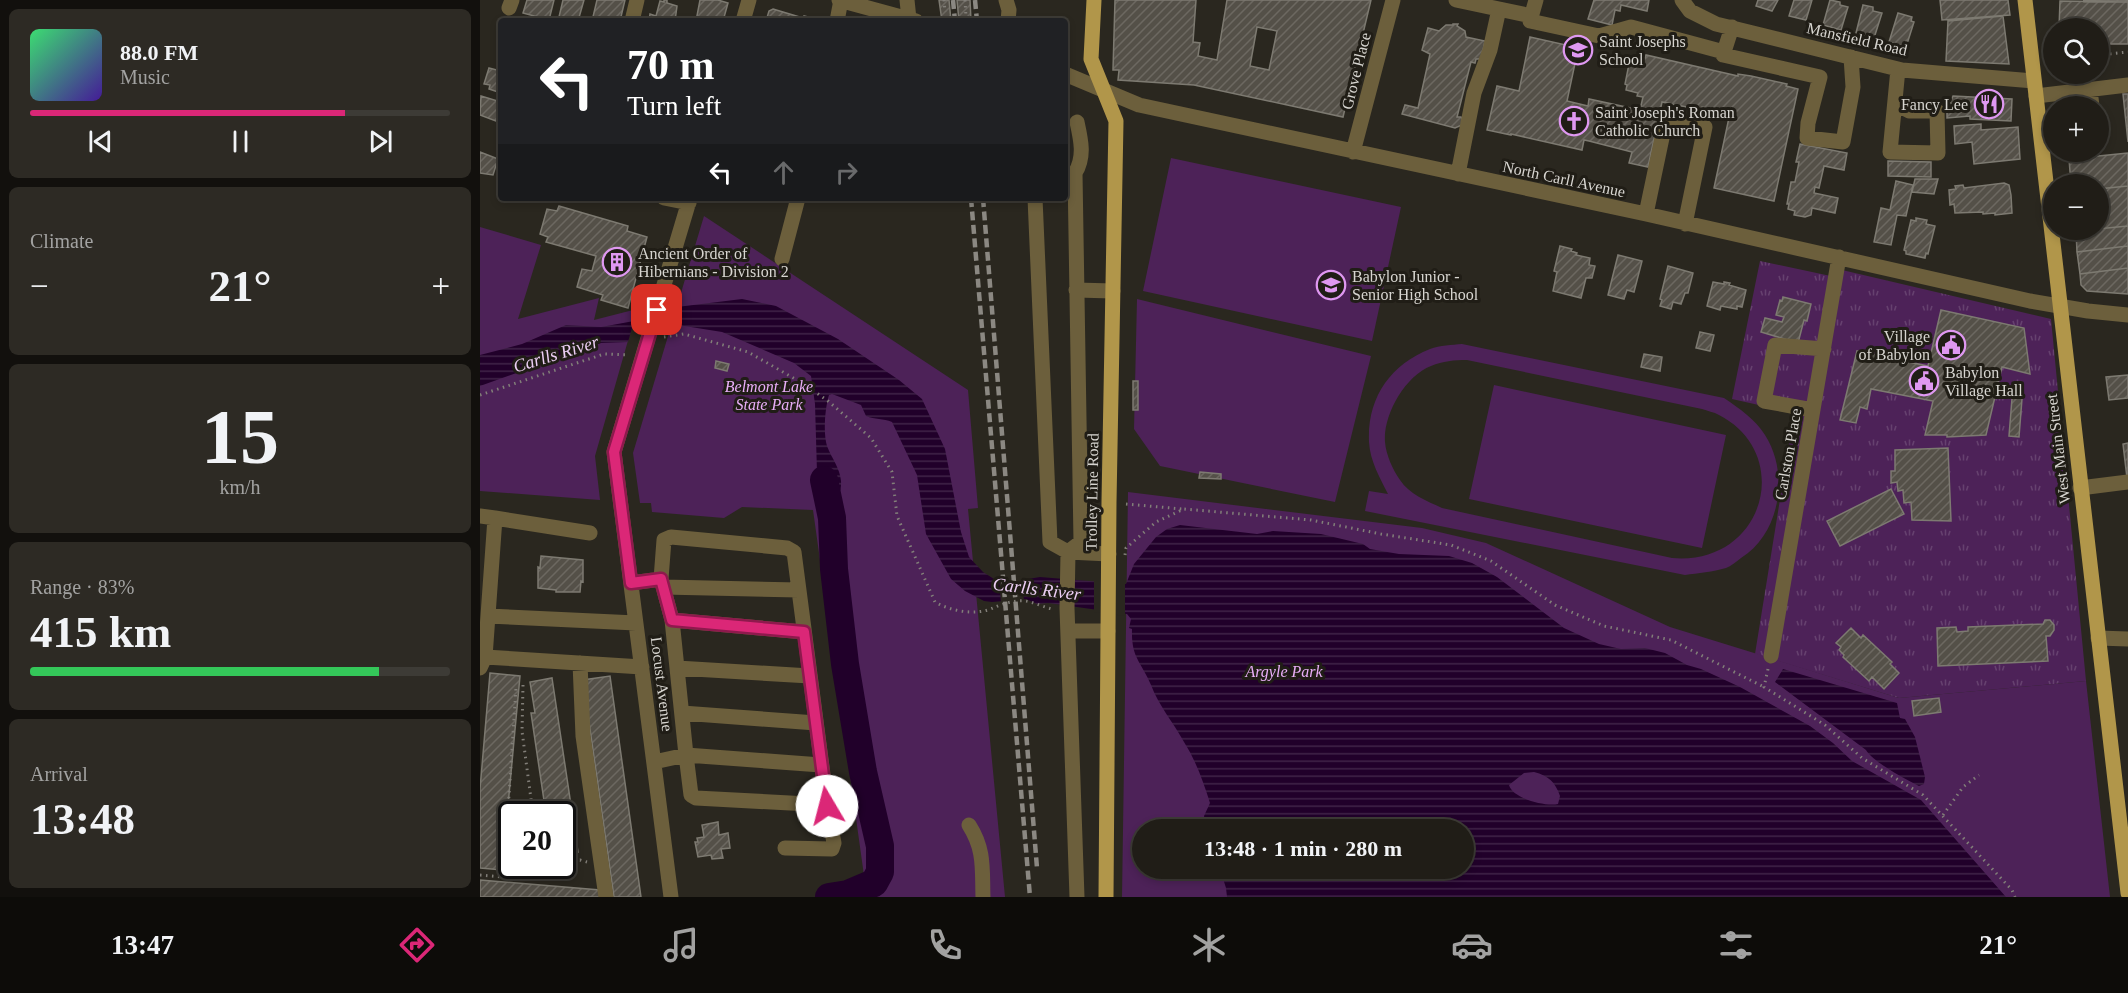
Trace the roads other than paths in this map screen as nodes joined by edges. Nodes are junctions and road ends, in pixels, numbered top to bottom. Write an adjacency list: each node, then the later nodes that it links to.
1 (637, 0): 13 (street)
2 (749, 0): 14 (street)
3 (840, 0): 15 (street); 16 (street)
4 (907, 0): 17 (street)
5 (1094, 0): 25 (main road, Trolley Line Road)
6 (1393, 0): 30 (street, Grove Place)
7 (1455, 0): 11 (street)
8 (1536, 0): 12 (street)
9 (1682, 0): 18 (street, Mansfield Road)
10 (2025, 0): 24 (main road, West Main Street)
11 (1495, 5): 12 (street); 32 (street)
12 (1532, 16): 19 (street)
13 (633, 18)
14 (744, 18)
15 (837, 18)
16 (905, 18)
17 (912, 18)
18 (1732, 27): 19 (street); 20 (street, Mansfield Road)
19 (1724, 52): 20 (street)
20 (1851, 57): 21 (street, Mansfield Road)
21 (1898, 69): 24 (street, Mansfield Road); 28 (street)
22 (1068, 75): 25 (street, North Carll Avenue)
23 (2128, 86): 26 (street, Mansfield Road)
24 (2035, 88): 26 (street, Mansfield Road); 42 (main road, West Main Street)
25 (1102, 90): 30 (street, North Carll Avenue); 41 (main road, Trolley Line Road)
26 (2091, 90): 27 (street)
27 (2091, 96)
28 (1902, 108)
29 (1077, 122): 31 (street)
30 (1353, 152): 32 (street, North Carll Avenue)
31 (1070, 174): 40 (street)
32 (1458, 174): 36 (street, North Carll Avenue)
33 (690, 201): 52 (street, Locust Avenue)
34 (797, 201): 39 (street)
35 (1035, 201): 50 (street)
36 (1646, 214): 37 (street, North Carll Avenue); 37 (street)
37 (1685, 224): 38 (street, North Carll Avenue)
38 (1839, 257): 42 (street, North Carll Avenue); 44 (street, Carlston Place)
39 (782, 259)
40 (1076, 290): 41 (street); 50 (street)
41 (1113, 291): 51 (main road, Trolley Line Road)
42 (2059, 306): 43 (street, North Carll Avenue); 47 (main road, West Main Street)
43 (2128, 315)
44 (1824, 349): 45 (street, Carlston Place); 45 (street)
45 (1813, 411): 63 (street, Carlston Place)
46 (2128, 483): 47 (street)
47 (2080, 488): 61 (main road, West Main Street)
48 (488, 517): 49 (street); 55 (street)
49 (590, 533)
50 (1068, 552): 51 (street); 59 (street)
51 (1109, 554): 58 (main road, Trolley Line Road)
52 (631, 583): 53 (street); 57 (street, Locust Avenue)
53 (662, 583): 54 (street); 54 (street); 56 (street)
54 (799, 590): 60 (street)
55 (488, 616): 57 (street); 64 (street)
56 (672, 620): 60 (street); 67 (street)
57 (636, 623): 66 (street, Locust Avenue)
58 (1108, 624): 59 (street); 82 (main road, Trolley Line Road)
59 (1068, 631): 81 (street)
60 (804, 632): 68 (street)
61 (2098, 638): 62 (street); 77 (main road, West Main Street)
62 (2128, 639)
63 (1771, 656)
64 (482, 662): 65 (street)
65 (580, 663): 66 (street); 78 (street)
66 (642, 667): 72 (street, Locust Avenue)
67 (676, 668): 68 (street); 69 (street)
68 (810, 676): 70 (street)
69 (682, 713): 70 (street); 71 (street)
70 (816, 723): 73 (street)
71 (686, 755): 72 (street); 73 (street); 74 (street)
72 (654, 762): 79 (street, Locust Avenue)
73 (821, 765): 74 (street)
74 (827, 806): 76 (street)
75 (969, 825): 80 (street)
76 (785, 848)
77 (2128, 887)
78 (606, 897)
79 (671, 897)
80 (983, 897)
81 (1077, 897)
82 (1106, 897)

